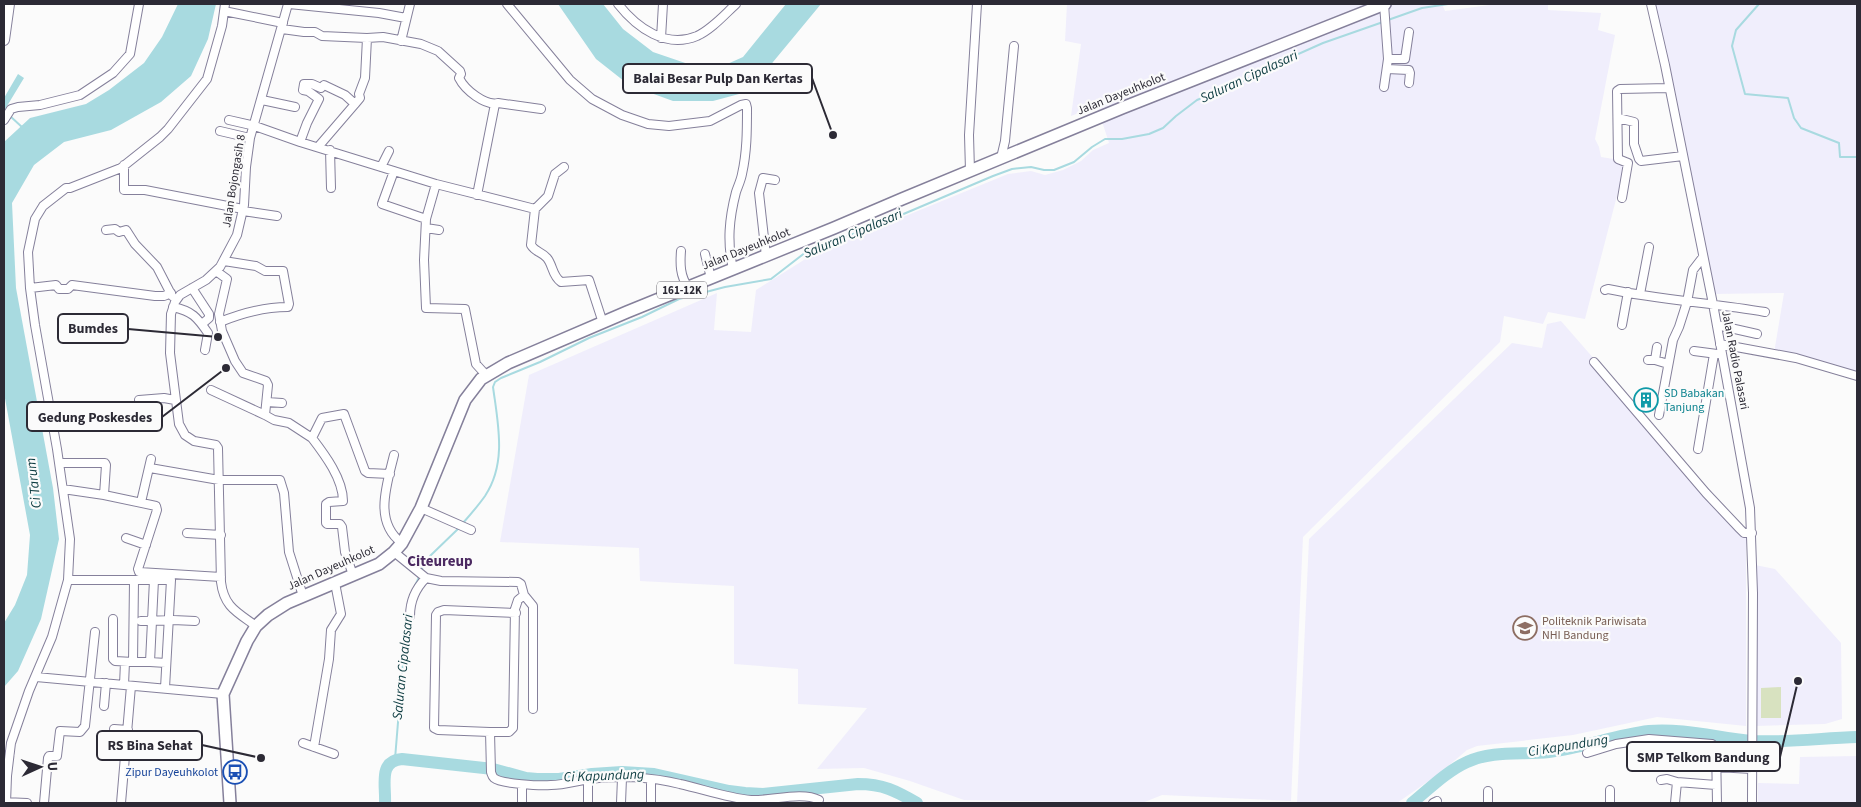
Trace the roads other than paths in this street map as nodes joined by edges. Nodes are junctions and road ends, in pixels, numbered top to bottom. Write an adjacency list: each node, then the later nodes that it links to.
1 (9, 4): 19 (street)
2 (140, 4): 33 (street)
3 (289, 4): 12 (street); 15 (street, Jalan Bojongasih 8)
4 (410, 4): 14 (street)
5 (507, 4): 67 (street)
6 (618, 4): 18 (street)
7 (663, 4): 18 (street)
8 (736, 4): 18 (street)
9 (977, 4): 48 (street)
10 (1384, 4): 22 (street); 43 (main road, Jalan Dayeuhkolot / 161-12K)
11 (1651, 4): 26 (street, Jalan Radio Palasari)
12 (355, 7): 14 (street)
13 (225, 8): 15 (street); 44 (street)
14 (406, 18): 20 (street)
15 (282, 26): 17 (street); 27 (street, Jalan Bojongasih 8)
16 (1409, 32): 22 (street)
17 (367, 38): 20 (street); 28 (street)
18 (661, 38)
19 (4, 40)
20 (401, 41): 29 (street)
21 (1014, 46): 43 (street)
22 (1388, 59): 23 (street)
23 (1387, 69): 24 (street); 25 (street)
24 (1409, 83)
25 (1384, 87)
26 (1669, 88): 32 (street); 42 (street, Jalan Radio Palasari)
27 (262, 100): 30 (street); 35 (street, Jalan Bojongasih 8)
28 (355, 104): 38 (street); 39 (street)
29 (495, 104): 31 (street); 52 (street)
30 (295, 108)
31 (541, 109)
32 (1618, 118): 42 (street); 53 (street)
33 (4, 120)
34 (229, 120): 35 (street)
35 (255, 126): 37 (street, Jalan Bojongasih 8); 38 (street)
36 (220, 131): 37 (street)
37 (250, 138): 55 (street, Jalan Bojongasih 8)
38 (300, 142): 39 (street)
39 (318, 147): 40 (street)
40 (330, 150): 45 (street); 51 (street)
41 (390, 151): 45 (street)
42 (1683, 156): 65 (street, Jalan Radio Palasari)
43 (1001, 158): 48 (main road, Jalan Dayeuhkolot / 161-12K)
44 (124, 165): 55 (street); 70 (street)
45 (381, 167): 47 (street)
46 (564, 167): 54 (street)
47 (394, 171): 50 (street); 57 (street)
48 (970, 171): 64 (main road, Jalan Dayeuhkolot / 161-12K)
49 (775, 180): 64 (street)
50 (436, 184): 52 (street); 57 (street)
51 (331, 188)
52 (477, 195): 54 (street)
53 (1622, 198)
54 (535, 209): 82 (street)
55 (243, 210): 56 (street); 66 (street, Jalan Bojongasih 8)
56 (277, 216)
57 (426, 219): 58 (street)
58 (426, 228): 60 (street); 96 (street)
59 (106, 230): 75 (street)
60 (439, 230)
61 (1649, 248): 76 (street)
62 (681, 251): 72 (street)
63 (704, 254): 69 (street)
64 (766, 256): 67 (main road, Jalan Dayeuhkolot / 161-12K)
65 (1703, 257): 77 (street); 79 (street, Jalan Radio Palasari)
66 (224, 261): 68 (street, Jalan Bojongasih 8); 81 (street)
67 (733, 269): 69 (main road, Jalan Dayeuhkolot / 161-12K)
68 (216, 272): 71 (street, Jalan Bojongasih 8); 81 (street)
69 (711, 278): 72 (main road, Jalan Dayeuhkolot / 161-12K)
70 (30, 288): 75 (street); 108 (street)
71 (192, 288): 78 (street, Jalan Bojongasih 8); 83 (street)
72 (688, 288): 82 (main road, Jalan Dayeuhkolot / 161-12K)
73 (1608, 290): 74 (street)
74 (1628, 292): 76 (street); 84 (street)
75 (171, 293): 78 (street)
76 (1640, 294): 77 (street)
77 (1687, 302): 79 (street); 95 (street)
78 (174, 304): 83 (street); 100 (street)
79 (1713, 304): 80 (street); 85 (street, Jalan Radio Palasari)
80 (1765, 312)
81 (220, 322): 86 (street)
82 (602, 323): 96 (main road, Jalan Dayeuhkolot / 161-12K)
83 (202, 324): 87 (street)
84 (1622, 325)
85 (1717, 325): 88 (street); 89 (street, Jalan Radio Palasari)
86 (222, 331): 87 (street); 101 (street)
87 (208, 333): 91 (street)
88 (1757, 334)
89 (1720, 344): 93 (street, Jalan Radio Palasari); 97 (street)
90 (1657, 347): 95 (street)
91 (205, 350)
92 (1694, 351): 93 (street)
93 (1718, 354): 106 (street); 117 (street, Jalan Radio Palasari)
94 (1594, 362): 117 (street)
95 (1668, 364): 104 (street)
96 (486, 375): 114 (main road, Jalan Dayeuhkolot / 161-12K)
97 (1857, 376)
98 (211, 390): 103 (street)
99 (139, 400): 100 (street)
100 (175, 400): 110 (street)
101 (267, 402): 102 (street); 103 (street)
102 (282, 403)
103 (264, 415): 105 (street)
104 (1659, 415)
105 (312, 438): 109 (street); 122 (street)
106 (1698, 449)
107 (394, 455): 109 (street)
108 (59, 463): 111 (street); 112 (street)
109 (390, 474): 121 (street)
110 (219, 480): 113 (street); 118 (street); 130 (street)
111 (63, 489): 112 (street); 125 (street)
112 (104, 495): 113 (street)
113 (141, 502): 120 (street)
114 (421, 508): 115 (street); 121 (main road, Jalan Dayeuhkolot / 161-12K)
115 (465, 527)
116 (187, 533): 118 (street)
117 (1752, 534): 159 (street, Jalan Radio Palasari)
118 (221, 535): 124 (street)
119 (126, 538): 120 (street)
120 (146, 545): 124 (street)
121 (398, 548): 122 (main road, Jalan Dayeuhkolot / 161-12K); 123 (street)
122 (353, 575): 128 (main road, Jalan Dayeuhkolot / 161-12K)
123 (423, 575): 129 (street); 132 (street)
124 (221, 577): 138 (street)
125 (68, 580): 127 (street); 143 (street)
126 (154, 580): 127 (street); 135 (street); 136 (street)
127 (134, 581): 140 (street)
128 (335, 583): 130 (main road, Jalan Dayeuhkolot / 161-12K); 155 (street)
129 (524, 594): 131 (street); 150 (street)
130 (303, 596): 138 (main road, Jalan Dayeuhkolot / 161-12K)
131 (516, 613): 153 (street); 153 (street)
132 (410, 616)
133 (113, 619): 140 (street)
134 (141, 620): 135 (street)
135 (152, 620): 136 (street); 141 (street)
136 (168, 620): 137 (street); 142 (street)
137 (194, 621)
138 (256, 626): 148 (main road, Jalan Dayeuhkolot / 161-12K)
139 (95, 632): 144 (street)
140 (129, 662): 141 (street); 146 (street)
141 (150, 662): 142 (street)
142 (166, 663): 147 (street)
143 (36, 677): 144 (street); 170 (street)
144 (91, 682): 145 (street); 172 (street)
145 (106, 683): 146 (street); 149 (street)
146 (128, 686): 147 (street); 152 (street)
147 (165, 688): 148 (street)
148 (223, 694): 174 (main road, Jalan Dayeuhkolot / 161-12K)
149 (104, 706)
150 (533, 709)
151 (114, 729): 152 (street)
152 (128, 730): 173 (street)
153 (490, 732): 165 (street)
154 (303, 743): 155 (street)
155 (314, 747): 157 (street)
156 (1587, 753): 158 (street)
157 (334, 754)
158 (1716, 767): 159 (street); 166 (street)
159 (1752, 769): 183 (street, Jalan Radio Palasari)
160 (622, 778): 161 (street); 162 (street); 177 (street)
161 (588, 779): 165 (street); 176 (street)
162 (651, 780): 169 (street); 178 (street)
163 (1661, 780): 164 (street)
164 (1677, 782): 166 (street); 181 (street)
165 (522, 785): 175 (street)
166 (1716, 785): 182 (street)
167 (1610, 790): 180 (street)
168 (1488, 791): 179 (street)
169 (819, 800)
170 (5, 802): 171 (street)
171 (27, 803)
172 (44, 803)
173 (121, 803)
174 (230, 803)
175 (522, 803)
176 (588, 803)
177 (621, 803)
178 (651, 803)
179 (1488, 803)
180 (1610, 803)
181 (1675, 803)
182 (1717, 803)
183 (1752, 803)

